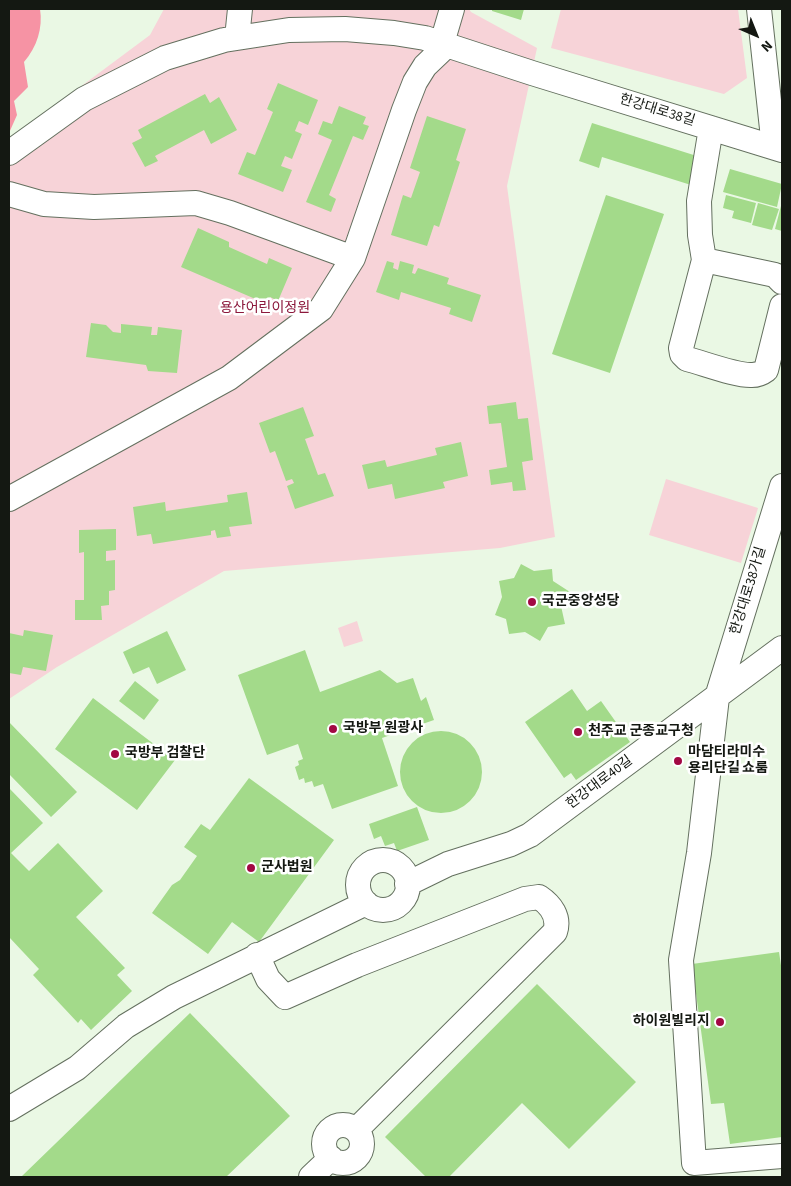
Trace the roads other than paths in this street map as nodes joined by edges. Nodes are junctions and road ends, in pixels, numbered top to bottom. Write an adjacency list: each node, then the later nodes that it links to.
1 (240, 9): 4 (street)
2 (452, 9): 5 (street)
3 (759, 9): 7 (street)
4 (237, 38): 5 (street, 한강대로38길); 8 (street, 한강대로38길)
5 (444, 44): 6 (street, 한강대로38길); 10 (street)
6 (710, 128): 7 (street, 한강대로38길); 11 (street)
7 (778, 149)
8 (9, 153)
9 (9, 194): 10 (street)
10 (353, 258): 15 (street)
11 (704, 260): 12 (street); 13 (street)
12 (782, 282)
13 (782, 306)
14 (782, 486): 17 (street, 한강대로38가길)
15 (9, 499)
16 (782, 648): 17 (street, 한강대로40길)
17 (717, 697): 18 (street, 한강대로40길); 22 (street, 한강대로38가길)
18 (407, 884): 19 (street); 19 (street)
19 (366, 903): 20 (street)
20 (258, 955): 21 (street); 23 (street)
21 (9, 1109)
22 (782, 1156)
23 (310, 1177)

